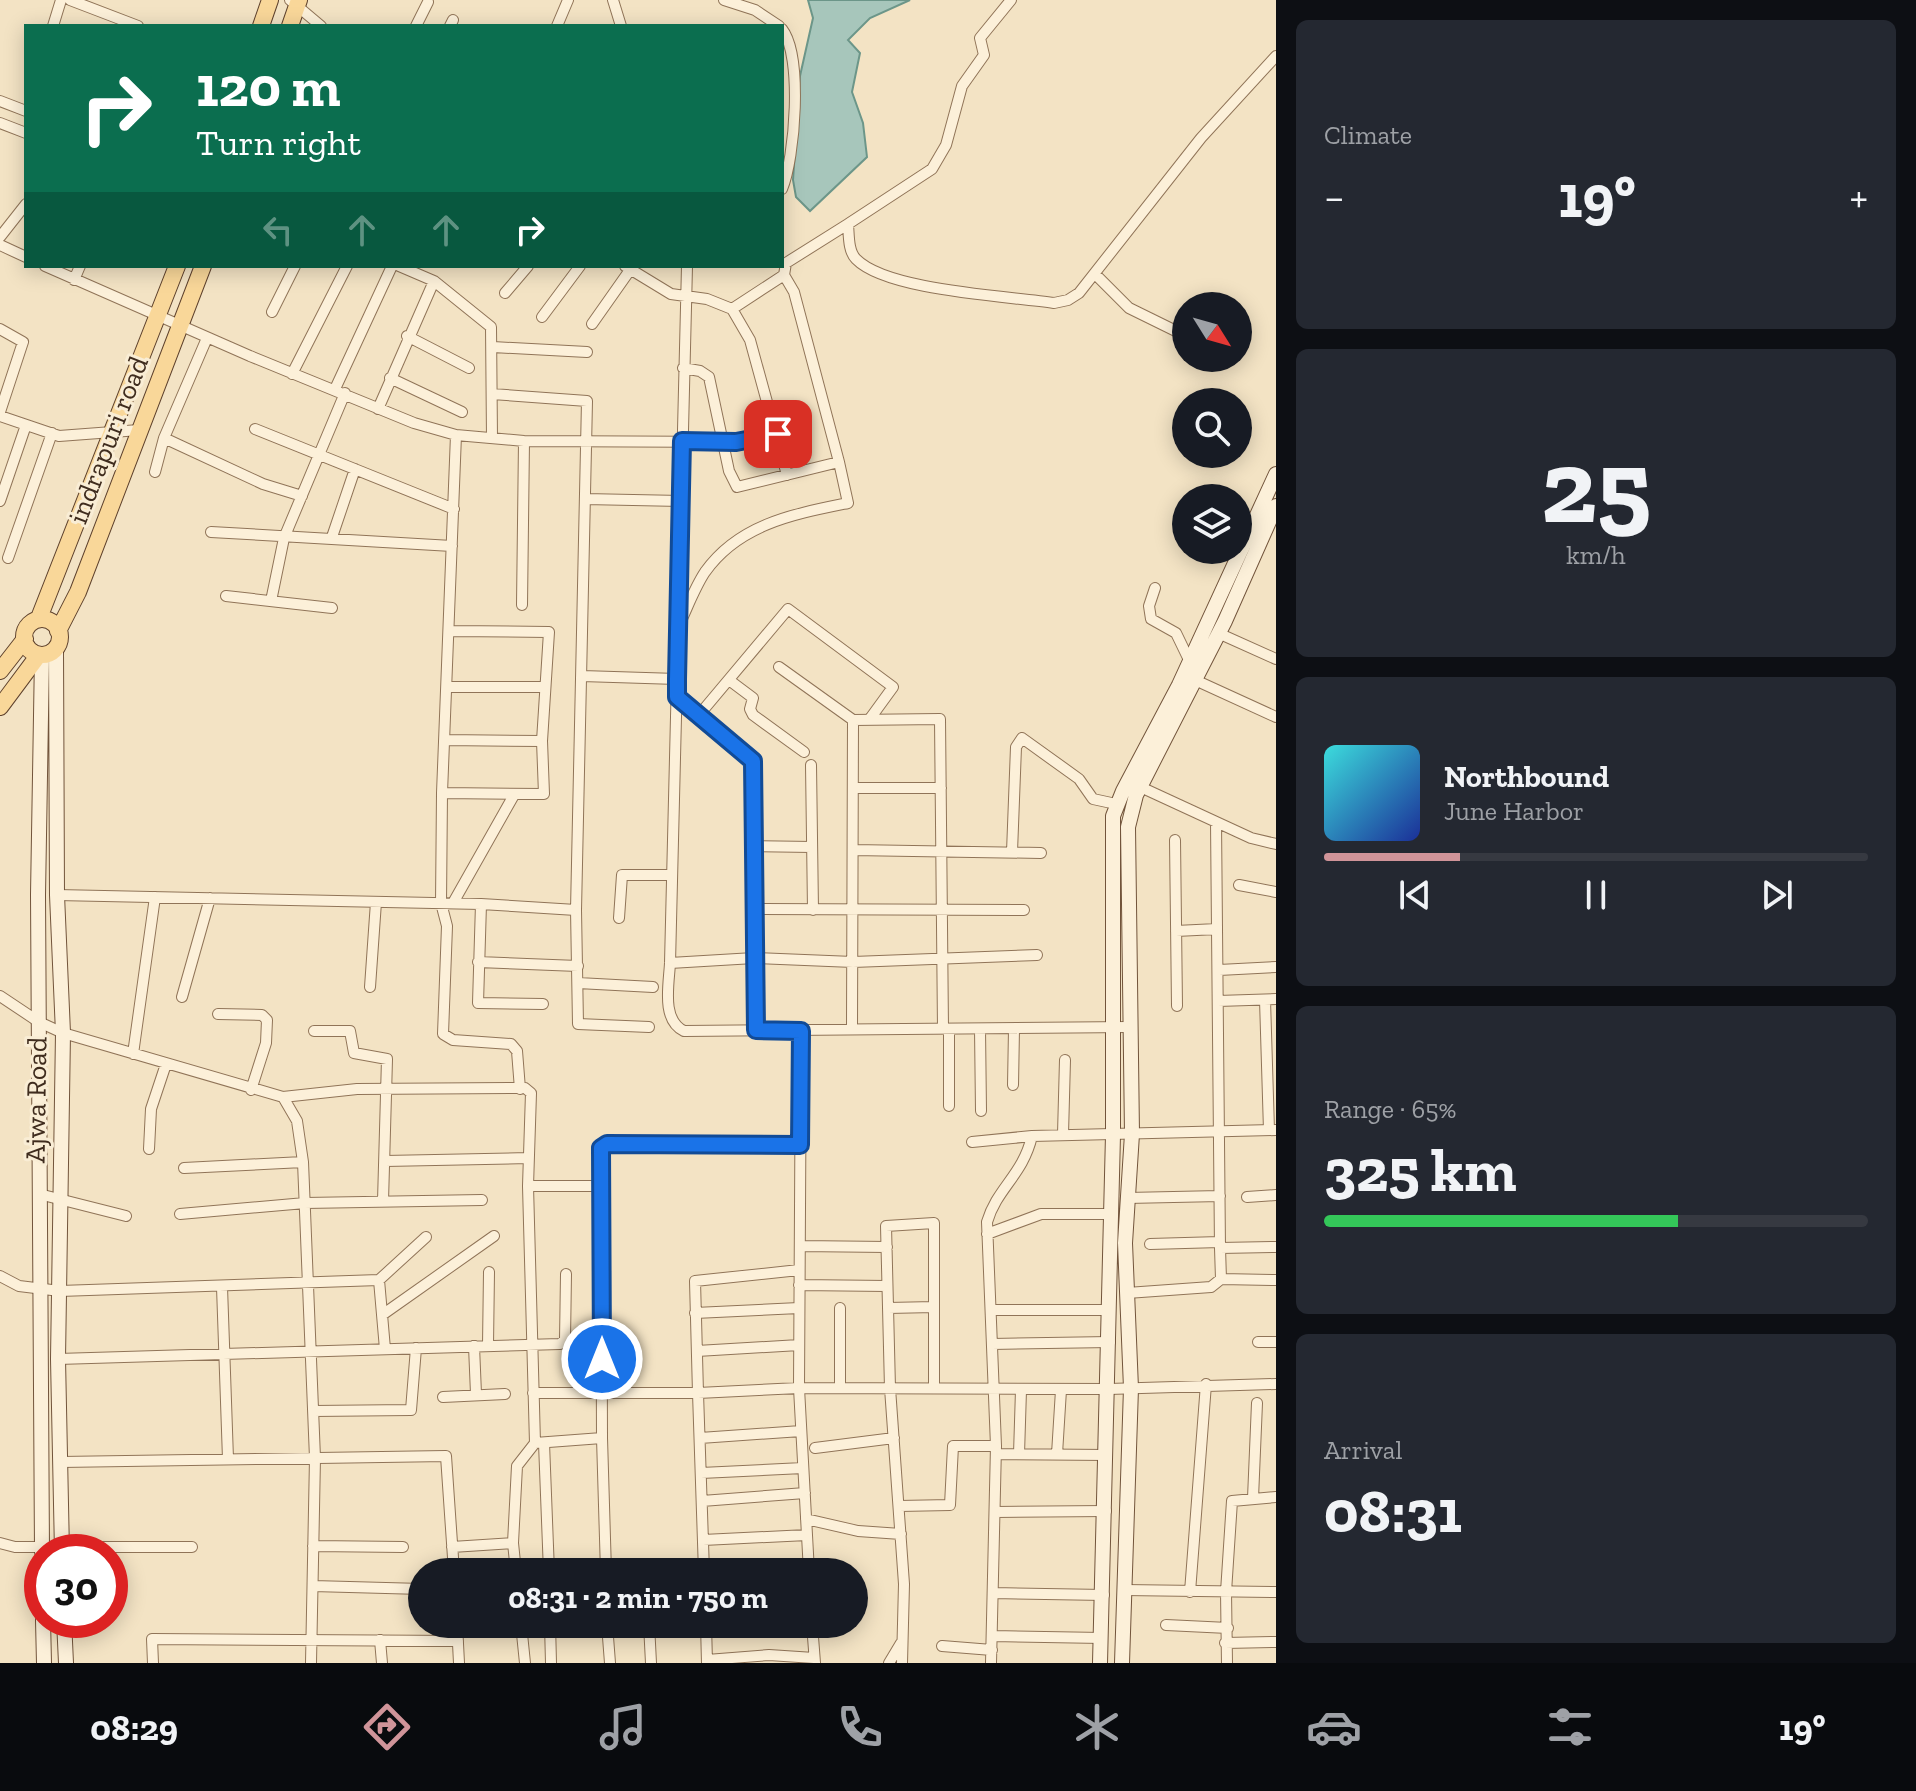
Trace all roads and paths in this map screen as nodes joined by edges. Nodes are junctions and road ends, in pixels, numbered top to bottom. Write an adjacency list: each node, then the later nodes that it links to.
1 (61, 0): 11 (street)
2 (70, 0): 10 (street)
3 (270, 0): 13 (main road)
4 (568, 0): 17 (street)
5 (613, 0): 18 (street)
6 (724, 0): 19 (street)
7 (1011, 0): 28 (street)
8 (295, 2): 14 (main road); 15 (street)
9 (428, 2): 16 (street)
10 (107, 20): 12 (street)
11 (54, 24)
12 (128, 24)
13 (262, 24)
14 (290, 24)
15 (319, 24)
16 (417, 24)
17 (558, 24)
18 (620, 24)
19 (775, 24)
20 (784, 35): 26 (street)
21 (1276, 56): 44 (street)
22 (0, 101): 23 (street)
23 (24, 110)
24 (0, 123): 25 (street)
25 (24, 132)
26 (784, 183)
27 (24, 207): 29 (street)
28 (848, 224): 44 (street); 45 (street)
29 (0, 237)
30 (0, 245): 31 (street)
31 (24, 256)
32 (49, 268): 46 (street)
33 (79, 268): 46 (street)
34 (176, 268): 52 (main road, indrapuri road)
35 (202, 268): 55 (main road, indrapuri road)
36 (294, 268): 51 (street)
37 (346, 268): 64 (street)
38 (391, 268): 66 (street)
39 (404, 268): 47 (street)
40 (526, 268): 48 (street)
41 (579, 268): 53 (street)
42 (627, 268): 49 (street); 54 (street)
43 (687, 268): 49 (street)
44 (1095, 274): 57 (street)
45 (784, 275): 50 (street); 85 (street)
46 (74, 280): 52 (street)
47 (434, 281): 58 (street); 60 (street)
48 (505, 293)
49 (684, 297): 50 (street); 63 (street)
50 (732, 309): 76 (street)
51 (272, 312)
52 (158, 317): 55 (street); 75 (main road, indrapuri road)
53 (542, 317)
54 (592, 324)
55 (179, 326): 59 (street); 73 (main road, indrapuri road)
56 (0, 329): 70 (street)
57 (1172, 329)
58 (407, 336): 62 (street); 65 (street)
59 (207, 338): 64 (street); 78 (street)
60 (493, 347): 61 (street); 67 (street)
61 (587, 352)
62 (469, 368)
63 (683, 368): 82 (street); 83 (street)
64 (292, 374): 66 (street)
65 (390, 378): 68 (street); 69 (street)
66 (340, 391): 68 (street); 84 (street)
67 (492, 394): 79 (street); 80 (street)
68 (378, 409): 77 (street)
69 (462, 412)
70 (0, 414): 71 (street)
71 (26, 425): 74 (street); 92 (street)
72 (255, 429): 84 (street)
73 (139, 430): 75 (street); 109 (main road, indrapuri road)
74 (52, 433): 75 (street); 100 (street)
75 (113, 434): 107 (main road, indrapuri road)
76 (778, 434): 83 (street); 89 (street)
77 (456, 435): 79 (street); 95 (street)
78 (164, 438): 87 (street); 90 (street)
79 (492, 438): 81 (street)
80 (586, 440): 81 (street); 82 (street); 91 (street)
81 (524, 441): 105 (street)
82 (682, 441): 83 (street); 93 (street)
83 (724, 441): 89 (street)
84 (319, 455): 86 (street); 90 (street)
85 (839, 462): 89 (street); 108 (street)
86 (355, 469): 95 (street); 97 (street)
87 (155, 472)
88 (1276, 474): 101 (street)
89 (787, 475)
90 (302, 496): 98 (street)
91 (585, 499): 93 (street); 118 (street)
92 (0, 501)
93 (681, 501): 108 (street)
94 (1276, 506): 101 (street)
95 (454, 509): 99 (street)
96 (211, 532): 98 (street)
97 (332, 537): 98 (street); 99 (street)
98 (284, 538): 104 (street)
99 (452, 546): 110 (street)
100 (8, 558)
101 (1233, 587): 111 (street); 115 (street)
102 (1155, 588): 115 (street)
103 (226, 596): 104 (street)
104 (271, 601): 106 (street)
105 (522, 605)
106 (332, 608)
107 (39, 618): 109 (main road); 112 (main road)
108 (678, 627): 119 (street)
109 (58, 631): 113 (main road)
110 (449, 631): 122 (street); 123 (street)
111 (1218, 633): 114 (street); 121 (street)
112 (25, 639): 113 (main road); 117 (main road)
113 (45, 653): 125 (main road); 152 (street, Ajwa Road); 187 (street, Ajwa Road)
114 (1276, 659)
115 (1190, 662): 134 (street)
116 (779, 667): 128 (street)
117 (0, 671)
118 (582, 676): 119 (street); 161 (street)
119 (677, 679): 124 (street)
120 (729, 680): 126 (street); 129 (street); 132 (street)
121 (1195, 680): 127 (street); 134 (street)
122 (447, 687): 123 (street); 130 (street)
123 (545, 687): 131 (street)
124 (677, 697): 126 (street); 149 (street)
125 (0, 707)
126 (699, 715): 143 (street)
127 (1276, 717)
128 (853, 720): 129 (street); 135 (street)
129 (869, 720): 136 (street)
130 (444, 740): 131 (street); 137 (street)
131 (542, 741): 138 (street)
132 (804, 752)
133 (811, 765): 144 (street)
134 (1134, 784): 139 (street); 140 (street); 190 (street)
135 (853, 788): 136 (street); 145 (street)
136 (941, 788): 147 (street)
137 (442, 793): 138 (street); 156 (street)
138 (514, 795): 157 (street)
139 (1116, 804): 146 (street); 190 (street)
140 (1216, 822): 142 (street); 166 (street)
141 (1175, 840): 167 (street)
142 (1274, 840)
143 (752, 846): 144 (street); 159 (street)
144 (812, 847): 162 (street)
145 (853, 850): 147 (street); 163 (street)
146 (1012, 852): 147 (street); 148 (street)
147 (941, 853): 160 (street)
148 (1041, 853)
149 (672, 875): 165 (street); 173 (street)
150 (1239, 885): 151 (street)
151 (1276, 892)
152 (57, 895): 153 (street); 197 (street, Ajwa Road)
153 (155, 897): 154 (street); 198 (street)
154 (210, 898): 155 (street); 181 (street)
155 (376, 902): 156 (street); 178 (street)
156 (441, 903): 157 (street); 203 (street)
157 (453, 903): 158 (street)
158 (481, 904): 161 (street); 171 (street)
159 (752, 909): 162 (street); 170 (street)
160 (942, 909): 163 (street); 164 (street); 169 (street)
161 (576, 910): 174 (street)
162 (813, 910): 163 (street)
163 (853, 910): 172 (street)
164 (1024, 910)
165 (619, 918)
166 (1217, 929): 167 (street); 176 (street)
167 (1176, 931): 185 (street)
168 (1037, 955): 169 (street)
169 (942, 957): 172 (street); 191 (street)
170 (754, 958): 172 (street); 173 (street); 194 (street)
171 (478, 962): 174 (street); 184 (street)
172 (853, 962): 189 (street)
173 (670, 963): 194 (street)
174 (578, 966): 177 (street)
175 (1276, 967): 176 (street)
176 (1219, 970): 183 (street)
177 (578, 983): 179 (street); 188 (street)
178 (370, 987)
179 (653, 987)
180 (0, 996): 187 (street)
181 (182, 997)
182 (1270, 1000): 183 (street); 209 (street)
183 (1218, 1001): 208 (street)
184 (543, 1004)
185 (1177, 1006)
186 (218, 1014): 204 (street)
187 (39, 1022): 197 (street); 223 (street, Ajwa Road)
188 (649, 1027)
189 (852, 1028): 191 (street); 196 (street)
190 (1122, 1028): 193 (street); 211 (street); 212 (street)
191 (946, 1029): 192 (street); 206 (street)
192 (980, 1029): 193 (street); 207 (street)
193 (1014, 1029): 201 (street)
194 (756, 1030): 196 (street)
195 (314, 1031): 202 (street)
196 (801, 1031): 215 (street)
197 (63, 1033): 198 (street); 228 (street, Ajwa Road)
198 (133, 1054): 200 (street)
199 (1065, 1060): 210 (street)
200 (166, 1064): 204 (street); 216 (street)
201 (1013, 1085)
202 (387, 1089): 203 (street); 205 (street); 218 (street)
203 (520, 1089): 217 (street)
204 (251, 1090): 205 (street)
205 (283, 1097): 219 (street)
206 (949, 1106)
207 (981, 1111)
208 (1220, 1129): 209 (street); 211 (street); 225 (street)
209 (1272, 1130)
210 (1063, 1134): 212 (street); 213 (street)
211 (1132, 1134): 212 (street); 227 (street)
212 (1113, 1135): 233 (street)
213 (1032, 1136): 214 (street); 235 (street)
214 (972, 1142)
215 (800, 1145): 222 (street); 240 (street)
216 (149, 1149)
217 (528, 1158): 218 (street); 221 (street)
218 (385, 1161): 230 (street)
219 (303, 1162): 220 (street); 231 (street)
220 (184, 1168)
221 (528, 1186): 222 (street); 268 (street)
222 (602, 1186): 294 (street)
223 (39, 1194): 228 (street); 254 (street, Ajwa Road)
224 (1276, 1195): 226 (street)
225 (1220, 1196): 227 (street); 239 (street)
226 (1247, 1197)
227 (1127, 1198): 256 (street)
228 (61, 1199): 234 (street); 255 (street, Ajwa Road)
229 (482, 1200): 230 (street)
230 (383, 1201): 231 (street)
231 (305, 1203): 232 (street); 250 (street)
232 (180, 1214)
233 (1112, 1214): 235 (street); 262 (street)
234 (126, 1216)
235 (987, 1234): 261 (street)
236 (494, 1236): 264 (street)
237 (426, 1237): 248 (street)
238 (1150, 1244): 239 (street)
239 (1220, 1245): 242 (street); 247 (street)
240 (800, 1246): 241 (street); 243 (street)
241 (887, 1247): 252 (street); 257 (street)
242 (1276, 1247)
243 (799, 1270): 251 (street); 263 (street)
244 (489, 1272): 270 (street)
245 (566, 1274): 268 (street)
246 (0, 1276): 254 (street)
247 (1221, 1279): 249 (street); 256 (street)
248 (379, 1280): 250 (street); 264 (street)
249 (1276, 1280)
250 (308, 1282): 253 (street); 275 (street)
251 (799, 1285): 252 (street); 258 (street)
252 (887, 1286): 260 (street)
253 (222, 1287): 255 (street); 277 (street)
254 (40, 1289): 255 (street); 321 (street, Ajwa Road)
255 (60, 1291): 278 (street, Ajwa Road)
256 (1127, 1293): 285 (street)
257 (934, 1307): 260 (street); 284 (street)
258 (799, 1308): 263 (street); 271 (street)
259 (840, 1308): 282 (street)
260 (888, 1308): 283 (street)
261 (991, 1310): 262 (street); 269 (street)
262 (1110, 1310): 265 (street)
263 (695, 1313): 276 (street)
264 (382, 1315): 274 (street)
265 (1110, 1342): 269 (street); 286 (street)
266 (1258, 1342): 267 (street)
267 (1276, 1342)
268 (531, 1344): 270 (street); 290 (street)
269 (992, 1344): 287 (street)
270 (488, 1345): 272 (street)
271 (799, 1345): 276 (street); 281 (street)
272 (474, 1346): 273 (street); 292 (street)
273 (416, 1348): 274 (street); 297 (street)
274 (385, 1349): 275 (street)
275 (310, 1351): 277 (street); 297 (street)
276 (697, 1351): 291 (street)
277 (223, 1355): 278 (street); 309 (street)
278 (58, 1359): 310 (street, Ajwa Road)
279 (1206, 1384): 280 (street); 285 (street); 343 (street)
280 (1276, 1384)
281 (799, 1388): 282 (street); 291 (street); 298 (street)
282 (840, 1388): 283 (street)
283 (890, 1388): 284 (street); 301 (street)
284 (934, 1388): 287 (street)
285 (1131, 1388): 286 (street); 342 (street)
286 (1109, 1389): 289 (street); 307 (street)
287 (994, 1390): 288 (street); 304 (street)
288 (1021, 1390): 289 (street); 305 (street)
289 (1061, 1390): 306 (street)
290 (533, 1393): 294 (street); 302 (street)
291 (698, 1393): 294 (street); 300 (street)
292 (476, 1394): 293 (street); 295 (street)
293 (505, 1394)
294 (602, 1394): 299 (street)
295 (443, 1397)
296 (1257, 1403): 315 (street)
297 (313, 1411): 308 (street)
298 (801, 1431): 300 (street); 311 (street)
299 (602, 1438): 302 (street); 337 (street)
300 (700, 1438): 312 (street)
301 (894, 1438): 303 (street); 317 (street)
302 (540, 1443): 327 (street); 336 (street)
303 (815, 1448)
304 (996, 1450): 305 (street); 317 (street); 319 (street)
305 (1019, 1454): 306 (street)
306 (1057, 1454): 307 (street)
307 (1107, 1455): 318 (street)
308 (315, 1458): 309 (street); 329 (street); 332 (street)
309 (228, 1459): 310 (street)
310 (61, 1462): 322 (street, Ajwa Road)
311 (803, 1468): 312 (street); 313 (street)
312 (701, 1473): 316 (street)
313 (805, 1493): 316 (street); 320 (street)
314 (1276, 1497): 315 (street)
315 (1253, 1498): 344 (street)
316 (702, 1501): 325 (street)
317 (899, 1506): 323 (street)
318 (1106, 1511): 319 (street); 347 (street)
319 (995, 1512): 346 (street)
320 (806, 1519): 323 (street); 324 (street)
321 (42, 1534)
322 (62, 1534)
323 (901, 1534): 364 (street)
324 (807, 1535): 325 (street); 339 (street)
325 (703, 1540): 338 (street)
326 (0, 1543): 328 (street)
327 (513, 1543): 332 (street); 335 (street)
328 (24, 1546)
329 (313, 1546): 331 (street); 340 (street)
330 (192, 1547): 333 (street)
331 (403, 1547)
332 (452, 1547): 334 (street)
333 (128, 1548)
334 (453, 1558)
335 (515, 1558)
336 (548, 1558)
337 (606, 1558)
338 (704, 1558)
339 (808, 1558)
340 (313, 1586): 341 (street); 361 (street)
341 (408, 1589)
342 (1124, 1590): 343 (street); 385 (street)
343 (1190, 1592): 344 (street)
344 (1226, 1592): 345 (street); 349 (street)
345 (1276, 1592)
346 (993, 1593): 347 (street); 350 (street)
347 (1104, 1595): 360 (street)
348 (1166, 1625): 349 (street)
349 (1228, 1628): 366 (street)
350 (993, 1636): 360 (street); 368 (street)
351 (43, 1638): 371 (street)
352 (65, 1638): 372 (street)
353 (458, 1638): 363 (street)
354 (522, 1638): 377 (street)
355 (550, 1638): 378 (street)
356 (608, 1638): 379 (street)
357 (650, 1638): 380 (street)
358 (706, 1638): 369 (street)
359 (813, 1638): 370 (street)
360 (1102, 1638): 384 (street)
361 (312, 1640): 362 (street); 373 (street); 374 (street)
362 (380, 1640): 363 (street); 375 (street)
363 (458, 1641): 376 (street)
364 (902, 1641): 381 (street); 382 (street)
365 (1276, 1642): 366 (street)
366 (1225, 1643): 386 (street)
367 (942, 1646): 368 (street)
368 (992, 1650): 383 (street)
369 (707, 1661): 370 (street)
370 (814, 1661)
371 (44, 1663)
372 (66, 1663)
373 (153, 1663)
374 (311, 1663)
375 (382, 1663)
376 (459, 1663)
377 (525, 1663)
378 (551, 1663)
379 (610, 1663)
380 (651, 1663)
381 (889, 1663)
382 (902, 1663)
383 (991, 1663)
384 (1100, 1663)
385 (1122, 1663)
386 (1227, 1663)

